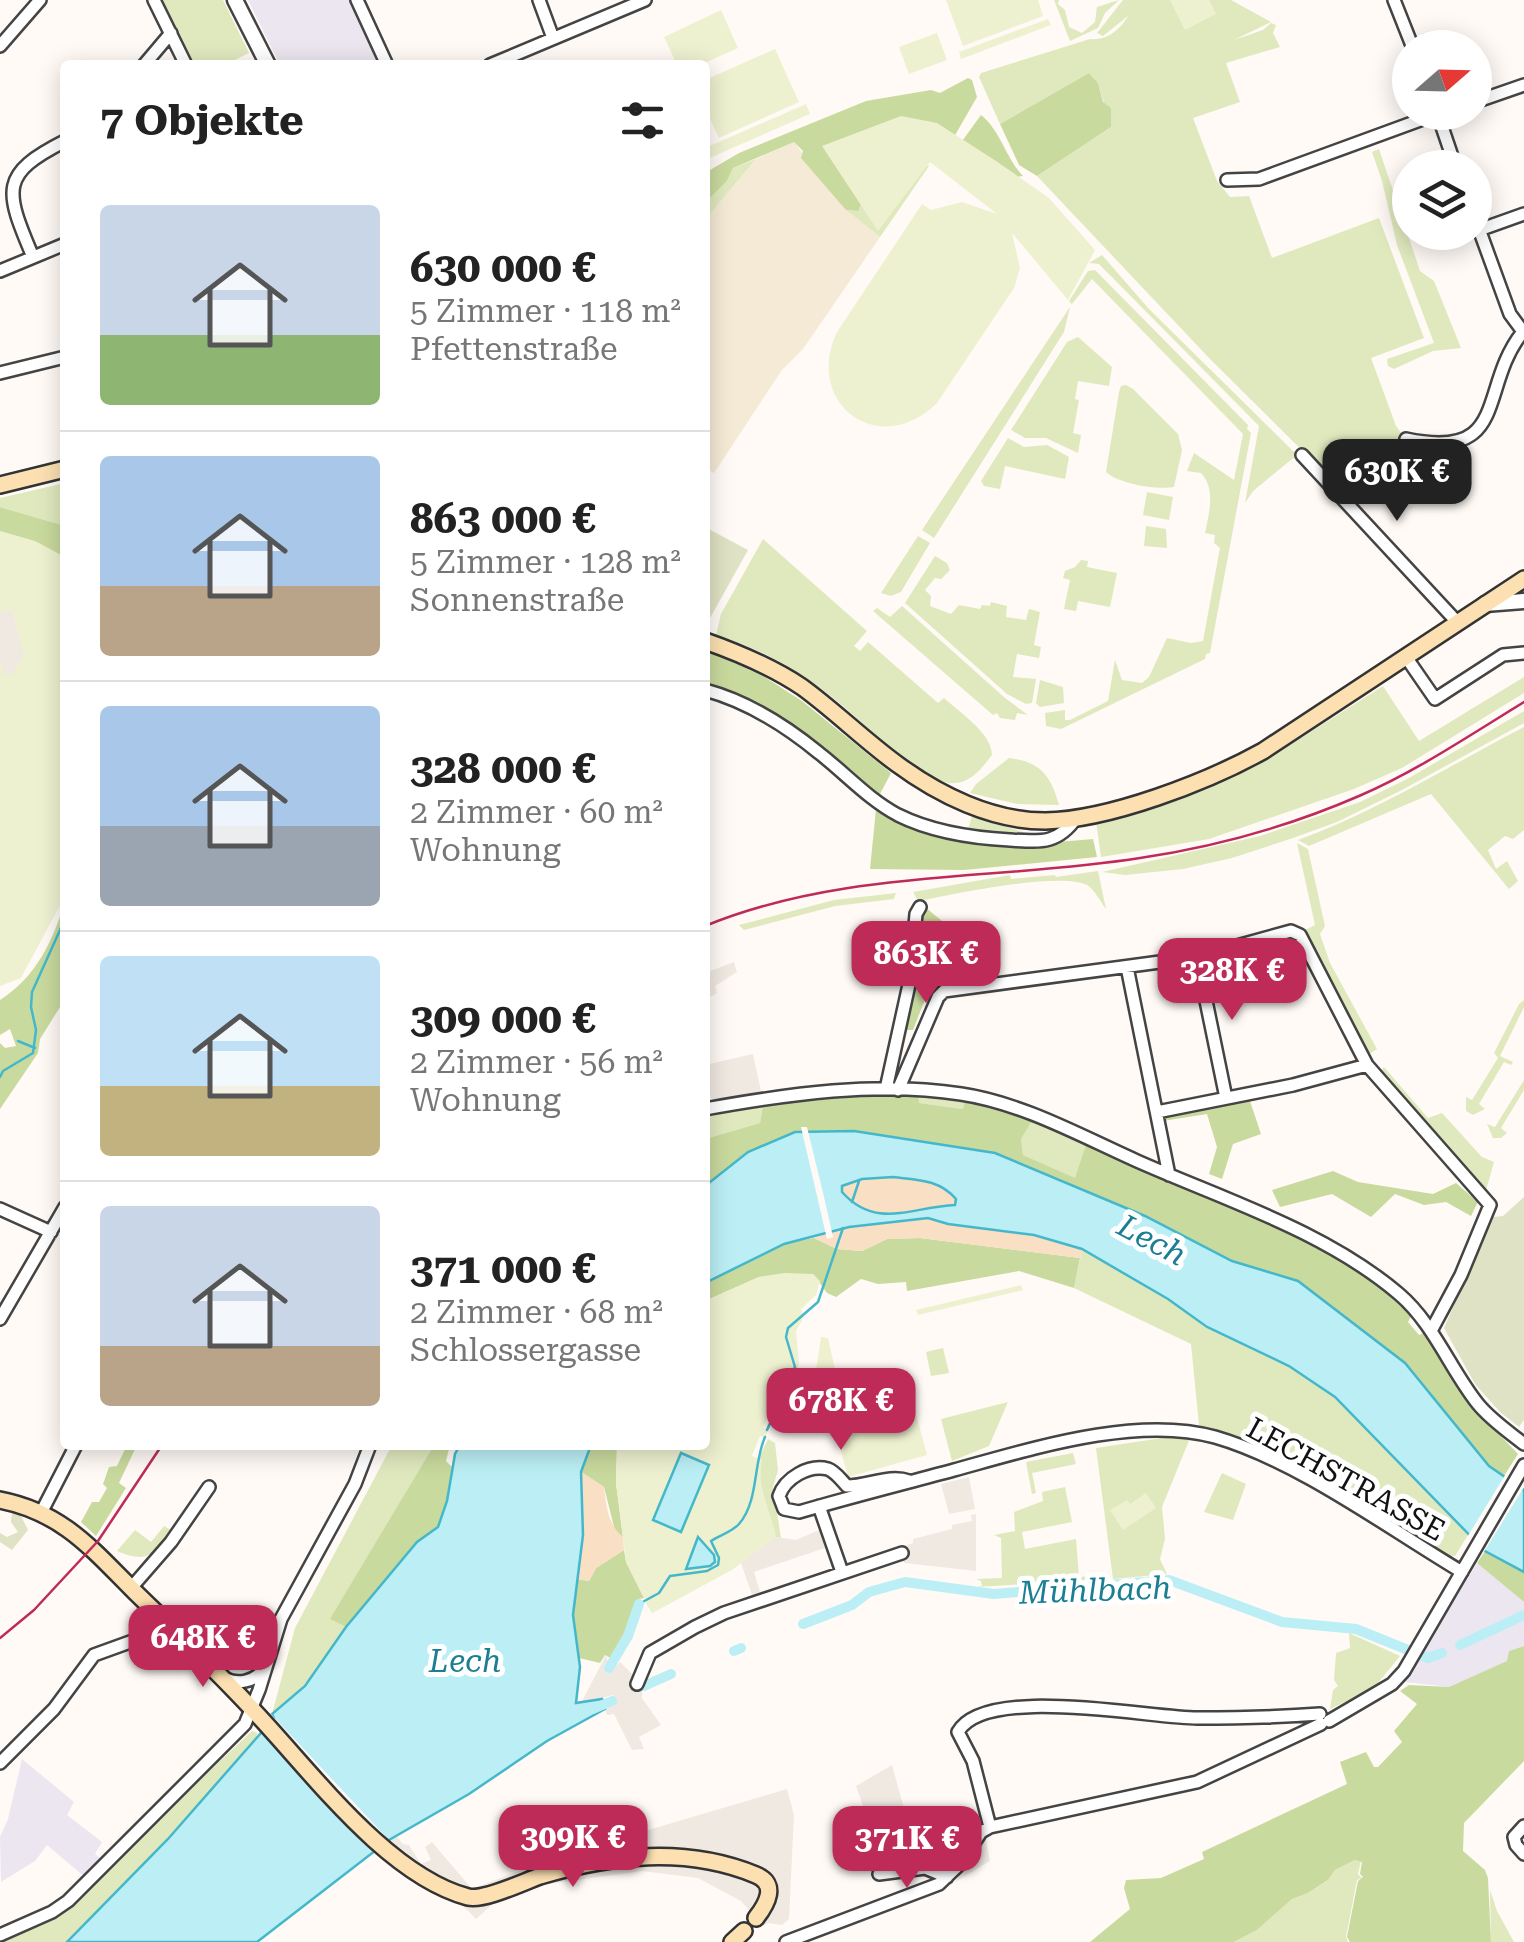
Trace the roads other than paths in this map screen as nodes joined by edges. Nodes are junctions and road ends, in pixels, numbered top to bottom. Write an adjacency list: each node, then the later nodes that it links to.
1 (40, 0): 11 (street)
2 (154, 0): 9 (street)
3 (236, 0): 14 (street)
4 (358, 0): 15 (street)
5 (539, 0): 10 (street)
6 (644, 0): 10 (street)
7 (1394, 0): 8 (street)
8 (1406, 30)
9 (170, 33): 12 (street); 13 (street)
10 (553, 38): 16 (street)
11 (0, 46)
12 (148, 60)
13 (184, 60)
14 (266, 60)
15 (385, 60)
16 (502, 60)
17 (1524, 85): 18 (street)
18 (1492, 96)
19 (1392, 130): 21 (street)
20 (60, 143): 26 (street)
21 (1227, 180)
22 (1524, 214): 23 (street)
23 (1492, 221)
24 (60, 246): 26 (street)
25 (1487, 250): 28 (street)
26 (33, 257): 27 (street)
27 (0, 271)
28 (1523, 333): 31 (street)
29 (60, 358): 30 (street)
30 (0, 373)
31 (1406, 438)
32 (1302, 455): 38 (street)
33 (60, 470): 34 (main road)
34 (0, 485)
35 (1524, 580): 37 (main road)
36 (1524, 601): 37 (street)
37 (1484, 604): 38 (main road)
38 (1458, 622): 41 (main road)
39 (710, 644): 43 (main road)
40 (1524, 653): 41 (street)
41 (1406, 657): 43 (main road)
42 (710, 692): 43 (street)
43 (1077, 816)
44 (920, 907): 48 (street)
45 (1198, 957): 46 (street); 47 (street); 49 (street)
46 (1128, 968): 48 (street); 51 (street)
47 (1367, 1065): 49 (street); 57 (street)
48 (892, 1089): 50 (street); 52 (street)
49 (1226, 1098): 51 (street)
50 (710, 1107)
51 (1157, 1112): 52 (street)
52 (1169, 1174): 57 (street)
53 (0, 1209): 55 (street)
54 (60, 1217): 55 (street)
55 (52, 1232): 56 (street)
56 (0, 1320)
57 (1431, 1331): 58 (street)
58 (1524, 1444)
59 (73, 1450): 66 (street)
60 (368, 1450): 72 (street)
61 (1524, 1465): 68 (street)
62 (909, 1481): 65 (street, LECHSTRASSE); 65 (street, LECHSTRASSE); 68 (street, LECHSTRASSE)
63 (209, 1487): 70 (street)
64 (0, 1500): 66 (main road)
65 (819, 1506): 69 (street)
66 (42, 1511): 70 (main road)
67 (902, 1553): 69 (street)
68 (1465, 1568): 77 (street)
69 (848, 1570): 74 (street)
70 (131, 1588): 71 (main road)
71 (164, 1620): 73 (main road); 79 (street)
72 (269, 1658): 73 (street); 75 (street)
73 (220, 1676): 75 (main road)
74 (637, 1684)
75 (252, 1708): 85 (main road); 86 (street)
76 (1286, 1720): 77 (street); 78 (street); 81 (street)
77 (1322, 1720): 78 (street)
78 (1290, 1739): 81 (street)
79 (0, 1763)
80 (1524, 1826): 82 (street)
81 (990, 1827): 84 (street)
82 (1524, 1854)
83 (879, 1874): 84 (street)
84 (947, 1877): 87 (street)
85 (756, 1918)
86 (0, 1936)
87 (786, 1942)

